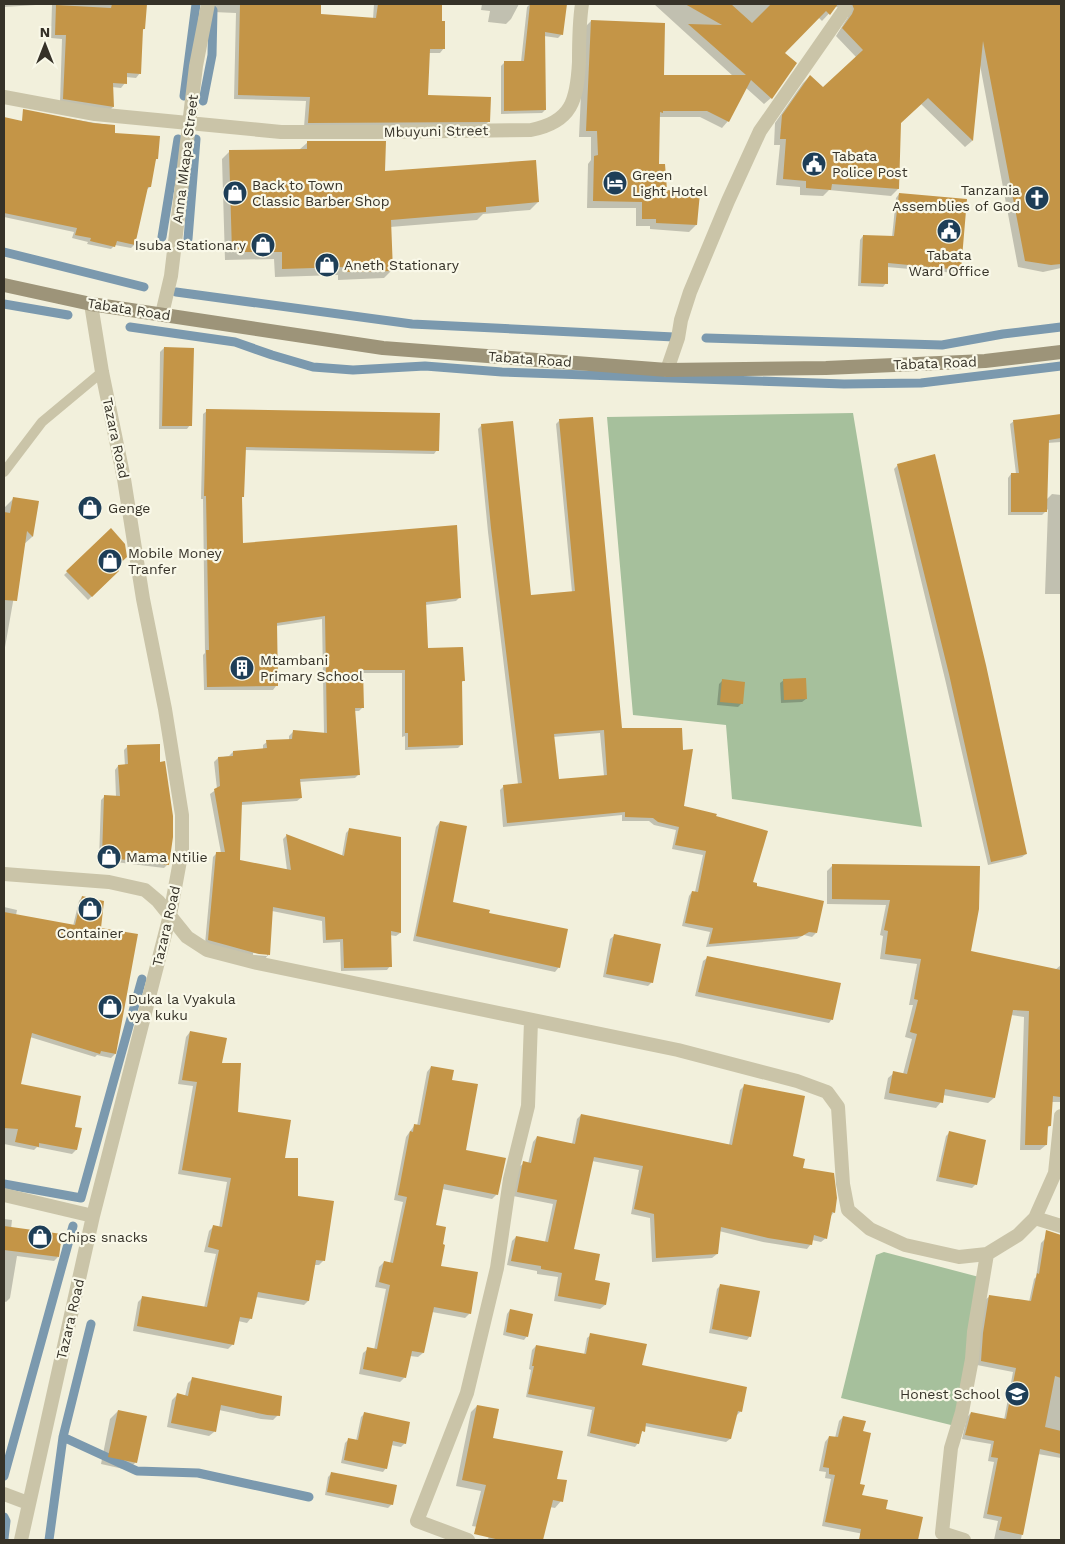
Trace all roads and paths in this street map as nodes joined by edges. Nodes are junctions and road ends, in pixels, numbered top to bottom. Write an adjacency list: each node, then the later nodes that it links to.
1 (208, 4): 5 (street, Anna Mkapa Street)
2 (582, 4): 5 (street, Mbuyuni Street)
3 (845, 9): 10 (street)
4 (4, 97): 5 (street, Mbuyuni Street)
5 (189, 123): 8 (street, Anna Mkapa Street)
6 (4, 285): 7 (main road, Tabata Road)
7 (91, 304): 8 (main road, Tabata Road); 11 (street, Tazara Road)
8 (162, 314): 10 (main road, Tabata Road)
9 (1061, 352): 10 (main road, Tabata Road)
10 (667, 370)
11 (102, 372): 12 (lane); 14 (street, Tazara Road)
12 (4, 472)
13 (4, 874): 14 (street)
14 (170, 915): 15 (street); 18 (street, Tazara Road)
15 (532, 1021): 21 (street); 25 (street)
16 (1061, 1116): 19 (street)
17 (4, 1195): 18 (street)
18 (93, 1216): 23 (street, Tazara Road)
19 (1035, 1218): 20 (street); 21 (street)
20 (1061, 1226)
21 (987, 1254): 26 (street)
22 (4, 1494): 23 (street)
23 (28, 1503): 24 (street, Tazara Road)
24 (21, 1540)
25 (468, 1540)
26 (964, 1540)

